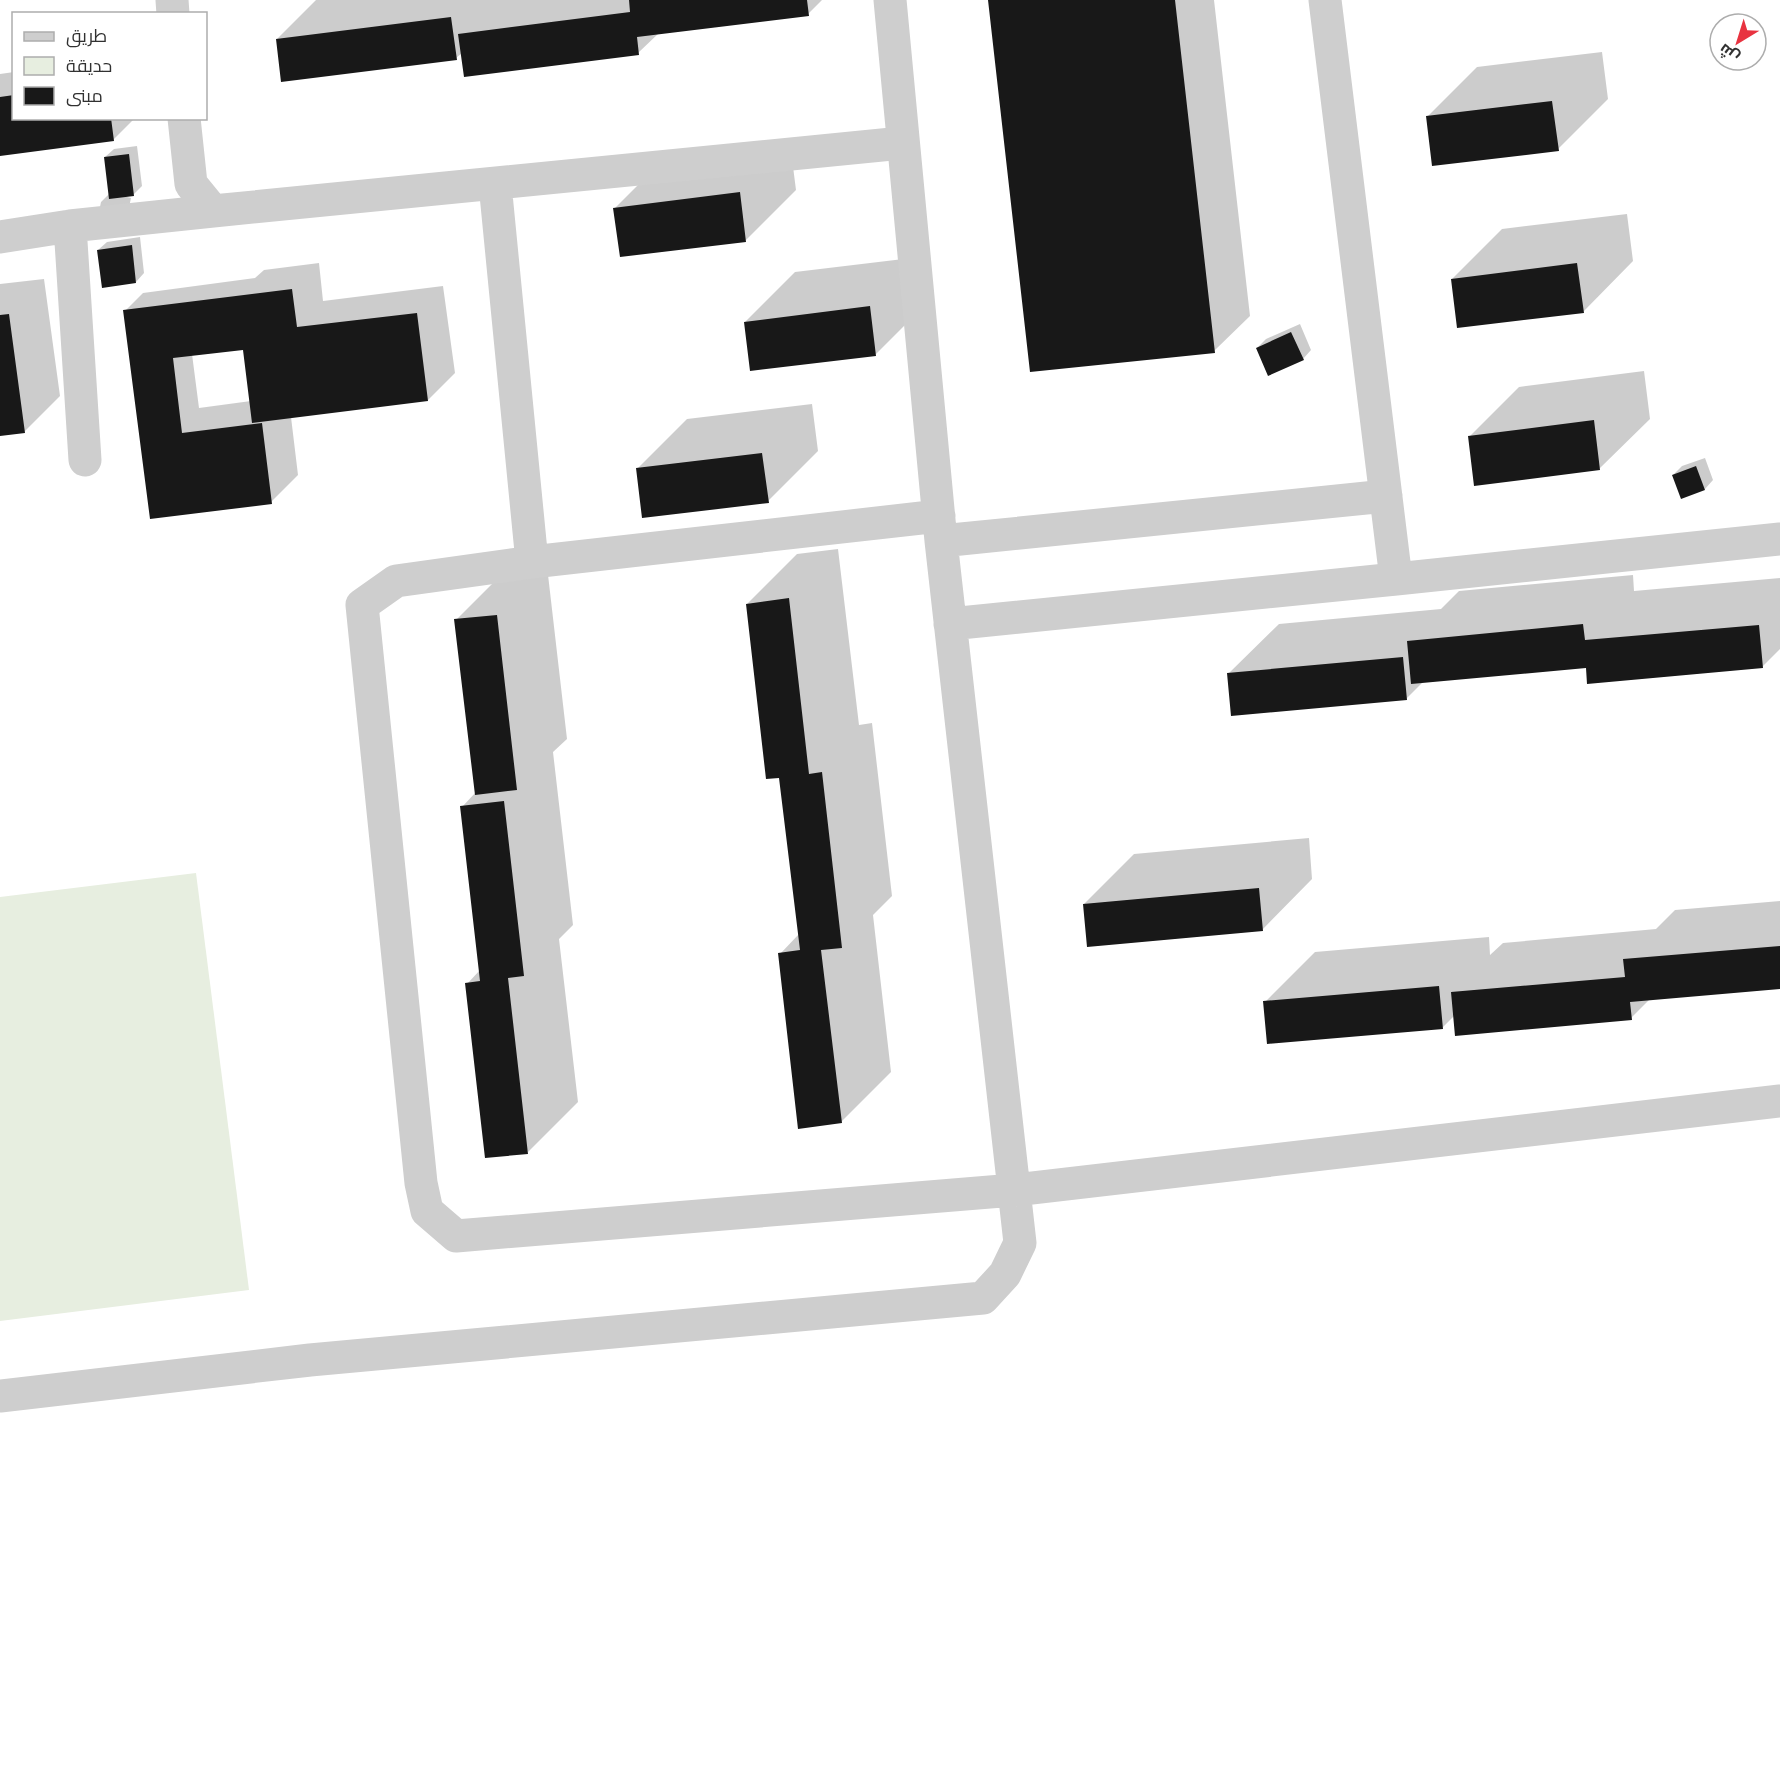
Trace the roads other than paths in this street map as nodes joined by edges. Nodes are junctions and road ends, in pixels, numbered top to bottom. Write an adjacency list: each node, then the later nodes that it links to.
1 (890, 0): 4 (street)
2 (1325, 0): 10 (street)
3 (184, 120): 6 (street)
4 (902, 143): 5 (street); 11 (street)
5 (495, 184): 6 (street); 13 (street)
6 (213, 212): 7 (street)
7 (70, 226): 8 (street); 9 (street)
8 (0, 237)
9 (85, 460)
10 (1386, 496): 11 (street); 14 (street)
11 (940, 529): 13 (street); 15 (street)
12 (1780, 539): 14 (street)
13 (532, 562): 17 (street)
14 (1396, 579): 15 (street)
15 (950, 624): 17 (street)
16 (1780, 1101): 17 (street)
17 (1014, 1190): 18 (street)
18 (0, 1396)

